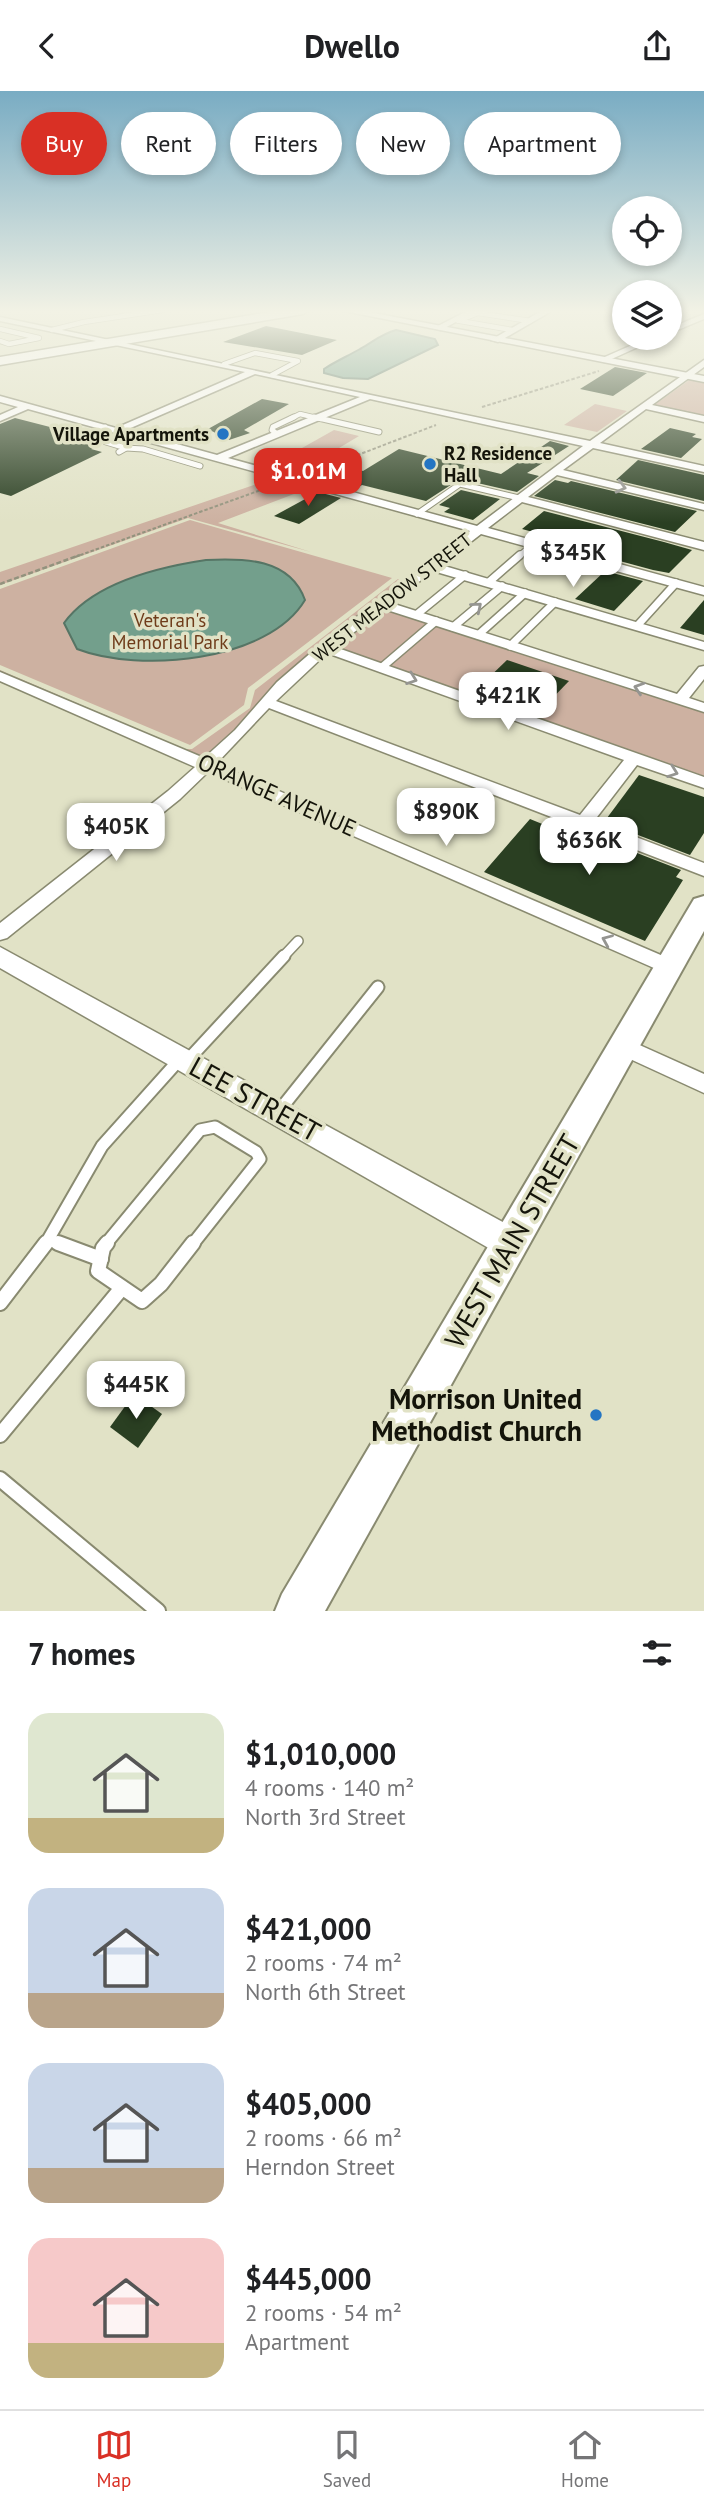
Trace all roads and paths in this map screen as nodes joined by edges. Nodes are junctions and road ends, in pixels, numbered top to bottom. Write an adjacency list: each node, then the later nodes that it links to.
1 (231, 381): 14 (street)
2 (299, 381): 5 (street)
3 (563, 381): 9 (path)
4 (678, 381): 8 (street, WEST MEADOW STREET)
5 (369, 396): 9 (street); 11 (street)
6 (0, 399): 7 (street)
7 (28, 406): 10 (street); 13 (street)
8 (645, 406): 12 (street); 18 (street, WEST MEADOW STREET)
9 (460, 416): 18 (street); 25 (path)
10 (0, 417)
11 (318, 417): 15 (lane); 21 (street)
12 (704, 419)
13 (105, 427): 14 (street); 16 (lane)
14 (117, 431): 21 (street)
15 (379, 432)
16 (97, 440)
17 (106, 442): 19 (lane)
18 (592, 445): 23 (street); 24 (street, WEST MEADOW STREET)
19 (126, 447): 20 (lane); 22 (lane)
20 (119, 452)
21 (217, 459): 25 (street)
22 (200, 466)
23 (704, 469)
24 (555, 471): 26 (street, WEST MEADOW STREET); 27 (street, one-way to 27)
25 (292, 479): 28 (street); 35 (path)
26 (519, 498): 28 (lane); 29 (street, WEST MEADOW STREET); 31 (street)
27 (704, 507)
28 (417, 514): 29 (street)
29 (477, 530): 30 (street); 32 (street, WEST MEADOW STREET)
30 (532, 545): 34 (street); 36 (lane)
31 (704, 546)
32 (431, 566): 33 (street); 40 (street, WEST MEADOW STREET)
33 (465, 575): 36 (street); 41 (lane)
34 (676, 583): 37 (street); 43 (lane)
35 (0, 584)
36 (495, 584): 38 (street); 44 (lane, one-way to 36)
37 (704, 591)
38 (525, 593): 39 (street); 45 (lane)
39 (555, 602): 43 (street); 46 (lane)
40 (381, 604): 41 (street); 48 (street, WEST MEADOW STREET)
41 (416, 615): 42 (street)
42 (436, 621): 44 (street); 49 (lane)
43 (637, 626): 47 (street)
44 (453, 627): 45 (street)
45 (478, 635): 46 (street)
46 (510, 646): 52 (street, one-way to 46)
47 (704, 646)
48 (325, 648): 49 (street); 53 (street, WEST MEADOW STREET)
49 (382, 668): 55 (street, one-way to 55)
50 (704, 670): 52 (street)
51 (0, 676): 56 (street, ORANGE AVENUE)
52 (679, 701): 54 (street)
53 (266, 702): 56 (street, WEST MEADOW STREET); 58 (street)
54 (704, 708)
55 (634, 758): 57 (street, one-way to 57); 58 (street)
56 (207, 764): 61 (street, WEST MEADOW STREET); 64 (street, ORANGE AVENUE, one-way to 56)
57 (704, 783)
58 (583, 823): 59 (street)
59 (704, 870)
60 (704, 906): 64 (main road, WEST MAIN STREET)
61 (0, 933)
62 (298, 941): 67 (lane)
63 (0, 955): 67 (street, LEE STREET)
64 (670, 967): 66 (main road, WEST MAIN STREET)
65 (378, 987): 69 (lane)
66 (624, 1047): 68 (street); 71 (main road, WEST MAIN STREET)
67 (184, 1059): 69 (street, LEE STREET); 70 (lane)
68 (704, 1084)
69 (278, 1112): 71 (street, LEE STREET)
70 (49, 1240): 72 (lane); 74 (lane)
71 (510, 1243): 78 (main road, WEST MAIN STREET)
72 (101, 1259): 73 (lane); 73 (lane)
73 (121, 1289): 75 (lane)
74 (0, 1303)
75 (0, 1435)
76 (0, 1479): 77 (lane)
77 (158, 1611)
78 (299, 1611)

